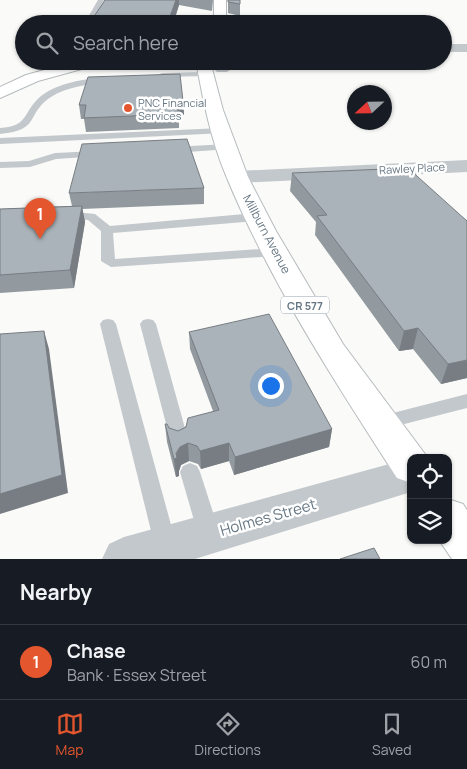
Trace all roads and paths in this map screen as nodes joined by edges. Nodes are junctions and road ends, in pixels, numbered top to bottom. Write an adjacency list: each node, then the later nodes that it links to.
1 (101, 0): 3 (lane)
2 (220, 0): 4 (main road)
3 (92, 15)
4 (219, 15)
5 (452, 48): 6 (street)
6 (467, 48)
7 (62, 70): 13 (main road)
8 (191, 70): 11 (lane)
9 (205, 70): 14 (main road, Millburn Avenue)
10 (222, 70): 14 (main road)
11 (153, 76)
12 (118, 78): 15 (lane)
13 (0, 93)
14 (221, 129): 16 (lane); 17 (lane); 21 (main road, Millburn Avenue / CR 577)
15 (0, 131)
16 (0, 142)
17 (164, 150)
18 (104, 153): 19 (lane)
19 (0, 165)
20 (467, 166): 21 (street, Rawley Place)
21 (238, 177): 23 (main road, Millburn Avenue / CR 577)
22 (55, 216): 24 (lane)
23 (257, 217): 24 (lane); 25 (main road, Millburn Avenue / CR 577)
24 (108, 230): 25 (lane)
25 (276, 252): 29 (main road, Millburn Avenue / CR 577)
26 (108, 324): 37 (lane)
27 (148, 324): 30 (lane)
28 (467, 401): 29 (lane)
29 (380, 423): 31 (main road, Millburn Avenue / CR 577)
30 (179, 439)
31 (407, 460)
32 (190, 472): 35 (lane)
33 (407, 475): 35 (street, Holmes Street)
34 (452, 523): 36 (main road)
35 (209, 534): 37 (street, Holmes Street)
36 (467, 544)
37 (141, 555)

